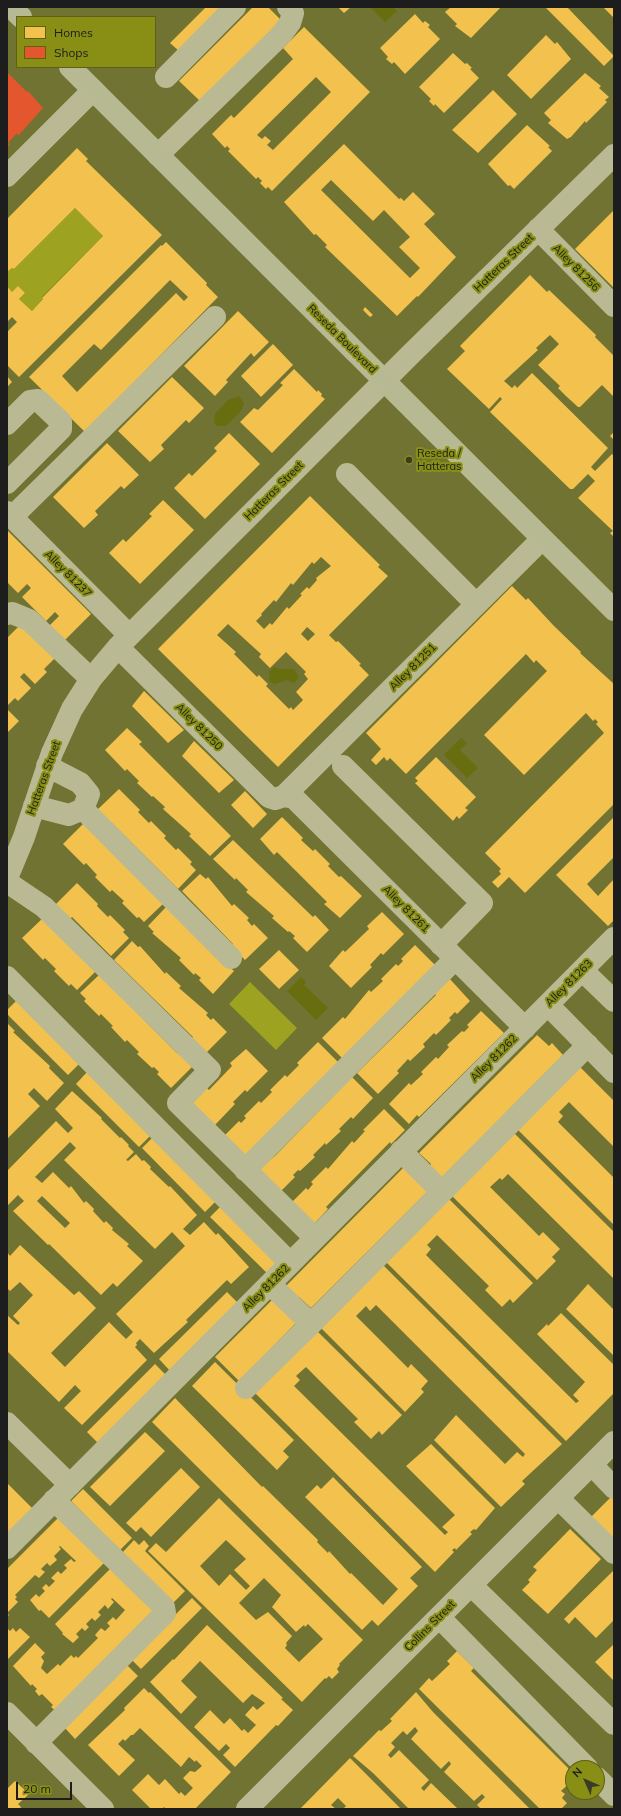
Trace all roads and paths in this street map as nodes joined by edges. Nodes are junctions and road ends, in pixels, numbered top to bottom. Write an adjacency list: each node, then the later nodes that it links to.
1 (11, 7): 4 (street); 5 (main road)
2 (235, 7): 7 (street)
3 (288, 7): 9 (street)
4 (7, 12)
5 (20, 16)
6 (71, 68): 8 (main road, Reseda Boulevard)
7 (166, 77)
8 (93, 90): 9 (main road, Reseda Boulevard); 11 (street)
9 (158, 155): 15 (main road, Reseda Boulevard)
10 (614, 155): 12 (street, Hatteras Street)
11 (7, 176)
12 (538, 230): 13 (street, Alley 81256); 15 (street, Hatteras Street)
13 (614, 306)
14 (214, 317): 19 (street)
15 (384, 381): 20 (main road, Reseda Boulevard); 24 (street, Hatteras Street)
16 (7, 424): 18 (street)
17 (347, 474): 21 (street)
18 (7, 483)
19 (10, 515): 24 (street, Alley 81237)
20 (542, 539): 21 (street, Alley 81251); 22 (main road, Reseda Boulevard)
21 (476, 604): 28 (street, Alley 81251)
22 (614, 610)
23 (7, 614): 25 (street)
24 (124, 641): 25 (street, Hatteras Street); 28 (street, Alley 81250)
25 (91, 679): 26 (street, Hatteras Street)
26 (47, 766): 29 (street, Hatteras Street); 30 (street)
27 (343, 766): 35 (street)
28 (284, 796): 35 (street, Alley 81261)
29 (34, 806): 30 (street); 31 (street, Hatteras Street)
30 (84, 809): 36 (street)
31 (15, 834): 32 (street, Hatteras Street)
32 (7, 878)
33 (7, 882): 45 (street)
34 (614, 938): 37 (street, Alley 81263)
35 (448, 952): 41 (street, Alley 81261); 45 (street)
36 (231, 958)
37 (582, 970): 39 (street); 40 (street, Alley 81263)
38 (7, 977): 48 (street)
39 (614, 1001)
40 (548, 1005): 41 (street, Alley 81263); 42 (street)
41 (524, 1028): 44 (street, Alley 81262)
42 (588, 1046): 43 (street); 46 (street)
43 (614, 1072)
44 (401, 1151): 46 (street); 47 (street, Alley 81262)
45 (245, 1170): 47 (street)
46 (442, 1192): 50 (street)
47 (315, 1238): 48 (street, Alley 81262)
48 (290, 1263): 49 (street, Alley 81262)
49 (270, 1284): 50 (street); 55 (street, Alley 81262)
50 (311, 1324): 51 (street)
51 (246, 1388)
52 (7, 1423): 55 (street)
53 (614, 1442): 54 (street, Collins Street)
54 (592, 1465): 56 (street); 57 (street, Collins Street)
55 (70, 1485): 58 (street, Alley 81262)
56 (614, 1488)
57 (558, 1498): 60 (street); 61 (street, Collins Street)
58 (54, 1500): 59 (street, Alley 81262); 65 (street)
59 (7, 1548)
60 (614, 1553)
61 (471, 1585): 62 (street, Collins Street); 64 (street)
62 (438, 1617): 66 (street); 70 (street, Collins Street)
63 (7, 1713): 65 (street)
64 (614, 1724)
65 (36, 1742): 69 (street)
66 (579, 1760)
67 (605, 1786): 68 (street)
68 (614, 1795)
69 (103, 1809)
70 (246, 1809)

